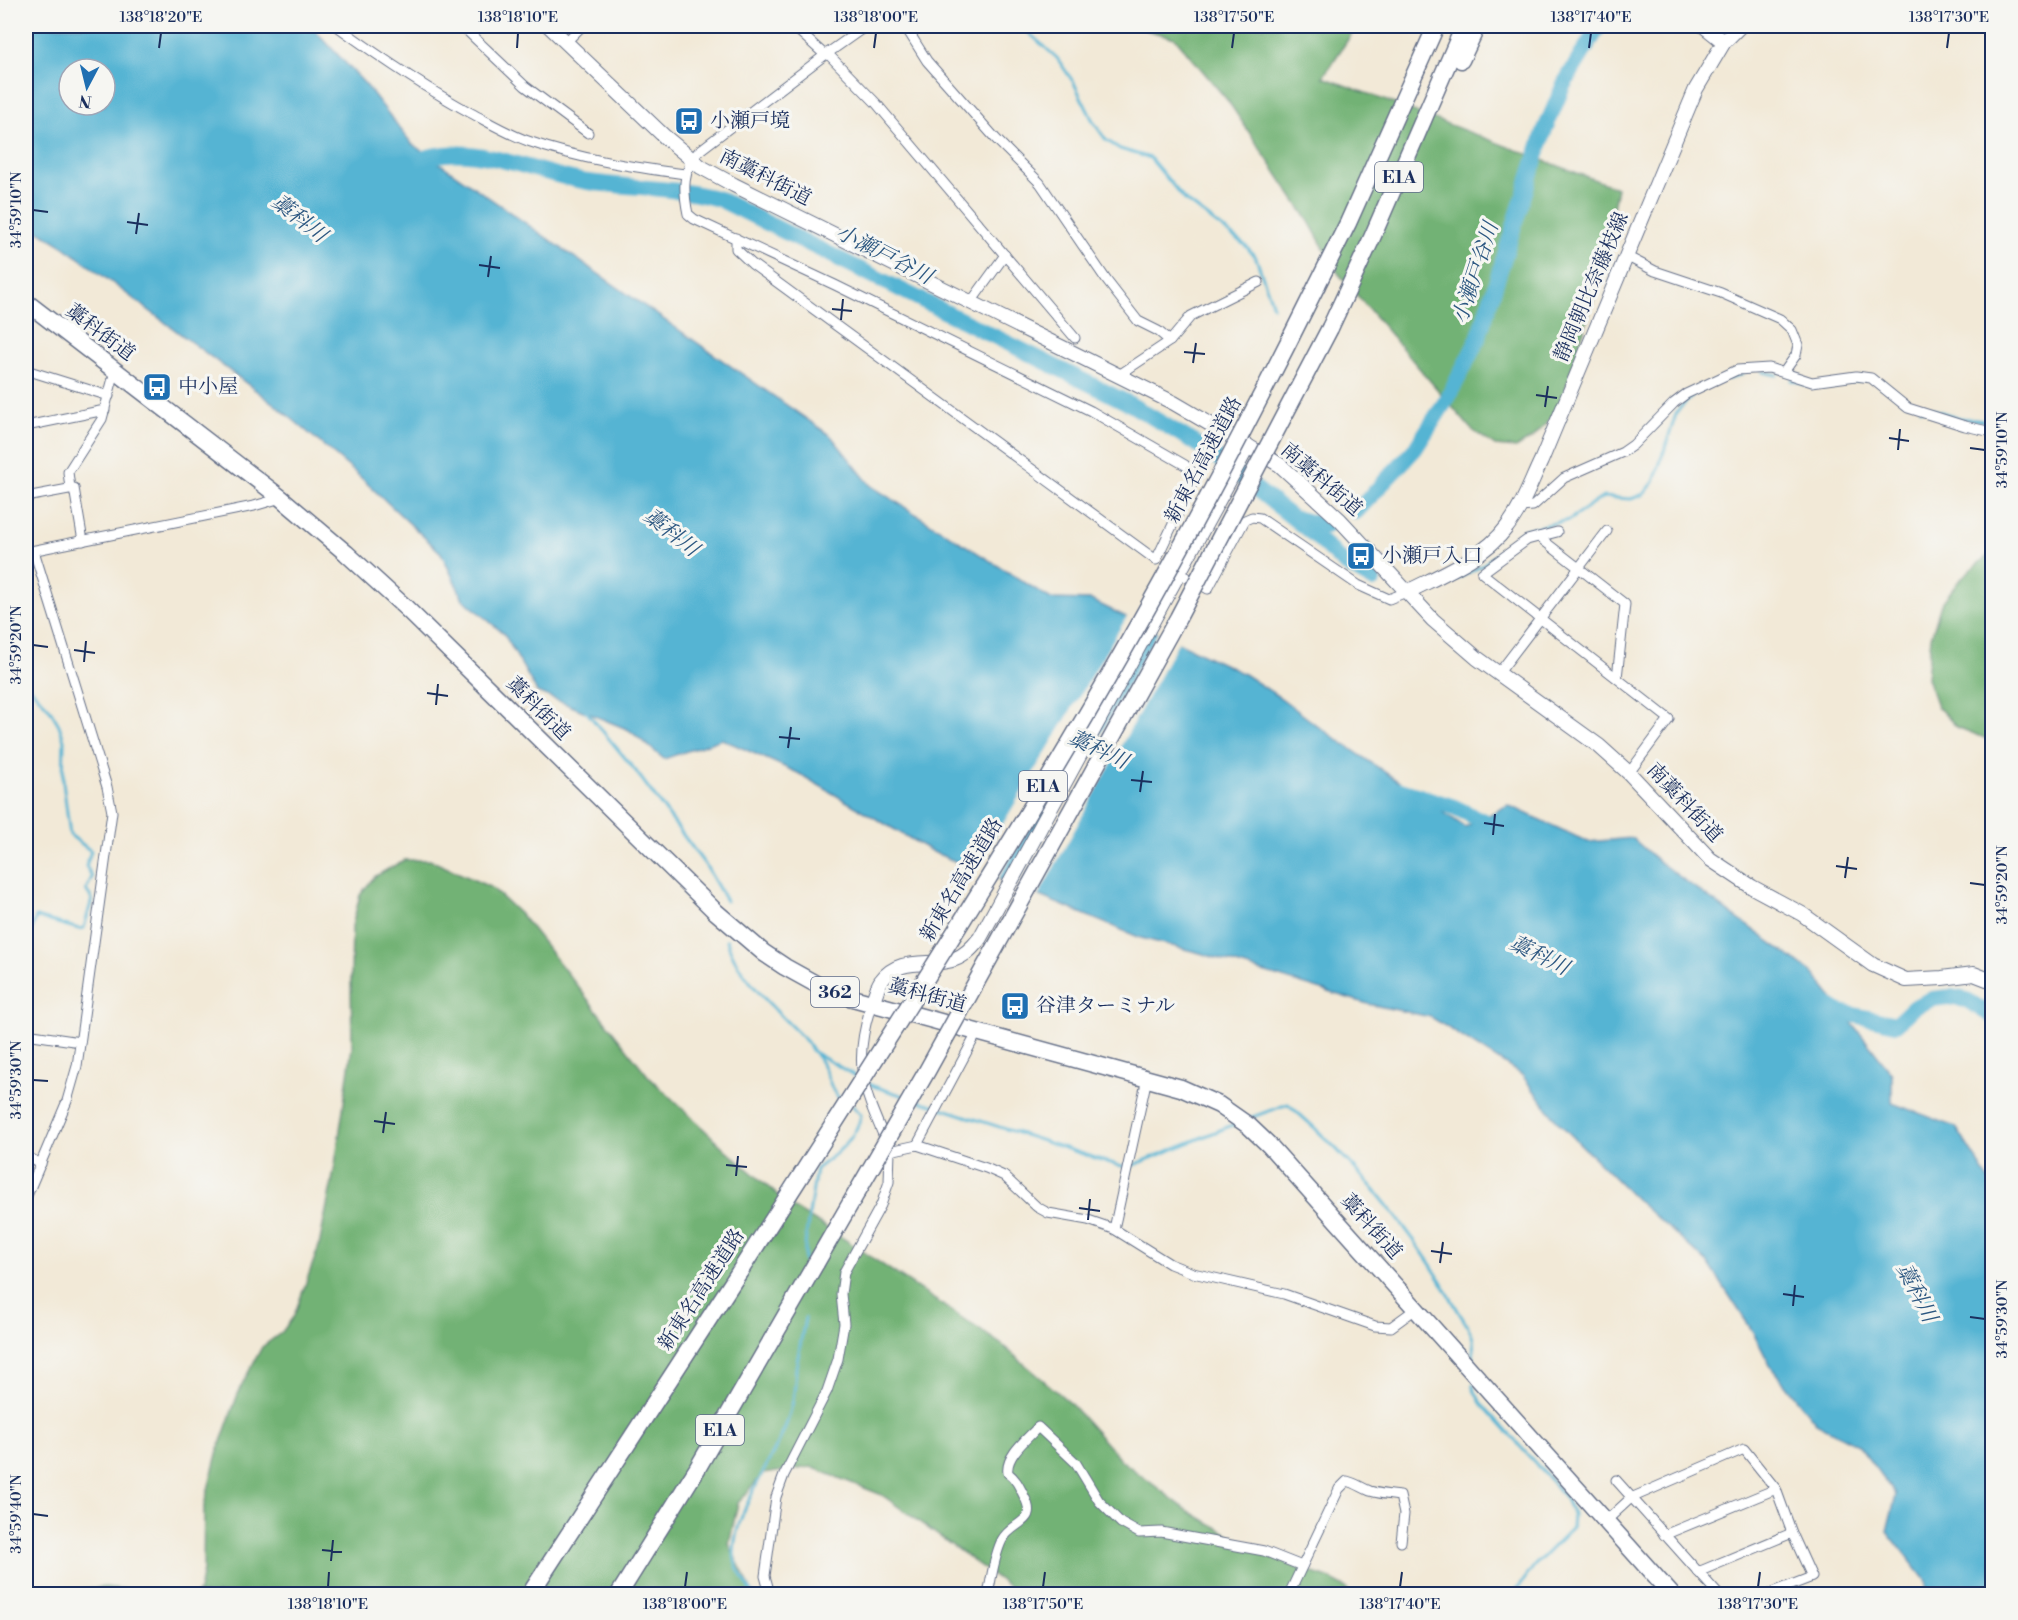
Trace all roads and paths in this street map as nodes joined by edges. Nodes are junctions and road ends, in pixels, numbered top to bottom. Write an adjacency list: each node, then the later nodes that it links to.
1 (337, 26): 18 (street)
2 (462, 26): 16 (street)
3 (549, 26): 13 (main road, 南藁科街道)
4 (582, 26): 13 (street)
5 (793, 26): 15 (street)
6 (866, 26): 15 (street)
7 (905, 26): 27 (street)
8 (1436, 26): 76 (highway, 新東名高速道路 / E1A, bridge)
9 (1464, 26): 20 (highway, E1A)
10 (1477, 26): 20 (highway)
11 (1704, 26): 14 (main road)
12 (1740, 26): 14 (main road, 静岡朝比奈藤枝線)
13 (566, 42): 17 (main road, 南藁科街道)
14 (1724, 42): 22 (main road, 静岡朝比奈藤枝線)
15 (826, 54): 17 (street); 21 (street)
16 (588, 133)
17 (692, 160): 18 (street); 25 (main road, 南藁科街道)
18 (685, 174): 19 (street)
19 (736, 238): 46 (street); 46 (street)
20 (1371, 240): 77 (highway, E1A, bridge)
21 (1005, 255): 25 (street); 26 (street)
22 (1626, 256): 30 (street); 40 (main road, 静岡朝比奈藤枝線)
23 (1259, 282): 27 (street)
24 (26, 302): 28 (highway, 藁科街道 / 362)
25 (971, 302): 31 (main road, 南藁科街道)
26 (1076, 338)
27 (1170, 341): 31 (street)
28 (115, 370): 32 (street); 39 (highway, 藁科街道 / 362)
29 (28, 372): 32 (street)
30 (1784, 372): 35 (street); 40 (street)
31 (1119, 375): 36 (main road, 南藁科街道)
32 (109, 396): 33 (street)
33 (105, 410): 34 (street); 37 (street)
34 (26, 426)
35 (1992, 432)
36 (1248, 446): 48 (main road); 49 (main road, 南藁科街道)
37 (70, 488): 38 (street); 44 (street)
38 (26, 497)
39 (281, 498): 44 (street); 55 (highway, 藁科街道 / 362)
40 (1520, 507): 49 (main road, 静岡朝比奈藤枝線)
41 (1607, 531): 47 (street)
42 (1557, 532): 43 (street)
43 (1539, 537): 47 (street); 50 (street)
44 (83, 541): 45 (street)
45 (30, 551): 58 (street)
46 (1156, 560): 48 (street)
47 (1578, 568): 50 (street); 52 (street)
48 (1179, 573): 49 (street); 55 (main road)
49 (1409, 591): 51 (main road, 南藁科街道)
50 (1540, 618): 51 (street); 52 (street)
51 (1498, 674): 53 (main road, 南藁科街道)
52 (1617, 678): 53 (street)
53 (1629, 773): 54 (main road, 南藁科街道)
54 (1992, 981)
55 (872, 1003): 56 (highway, 藁科街道 / 362); 61 (street)
56 (978, 1031): 59 (highway, 藁科街道 / 362); 60 (street)
57 (26, 1034): 58 (street)
58 (80, 1042): 63 (street)
59 (1147, 1078): 65 (street); 66 (highway, 藁科街道 / 362)
60 (917, 1145): 61 (street); 65 (street)
61 (890, 1151): 78 (street)
62 (26, 1156): 63 (street)
63 (41, 1164): 64 (street)
64 (26, 1198)
65 (1114, 1229): 66 (street)
66 (1417, 1308): 70 (highway, 藁科街道 / 362)
67 (1616, 1480): 69 (street)
68 (1776, 1489): 69 (street); 71 (street); 72 (street)
69 (1631, 1498): 70 (street); 72 (street)
70 (1606, 1521): 81 (highway, 藁科街道 / 362)
71 (1792, 1533): 75 (street); 83 (street)
72 (1664, 1535): 75 (street)
73 (1401, 1542): 74 (street)
74 (1302, 1566): 79 (street); 80 (street)
75 (1698, 1572): 82 (street)
76 (530, 1594)
77 (619, 1594)
78 (770, 1594)
79 (988, 1594)
80 (1290, 1594)
81 (1671, 1594)
82 (1718, 1594)
83 (1768, 1594)

